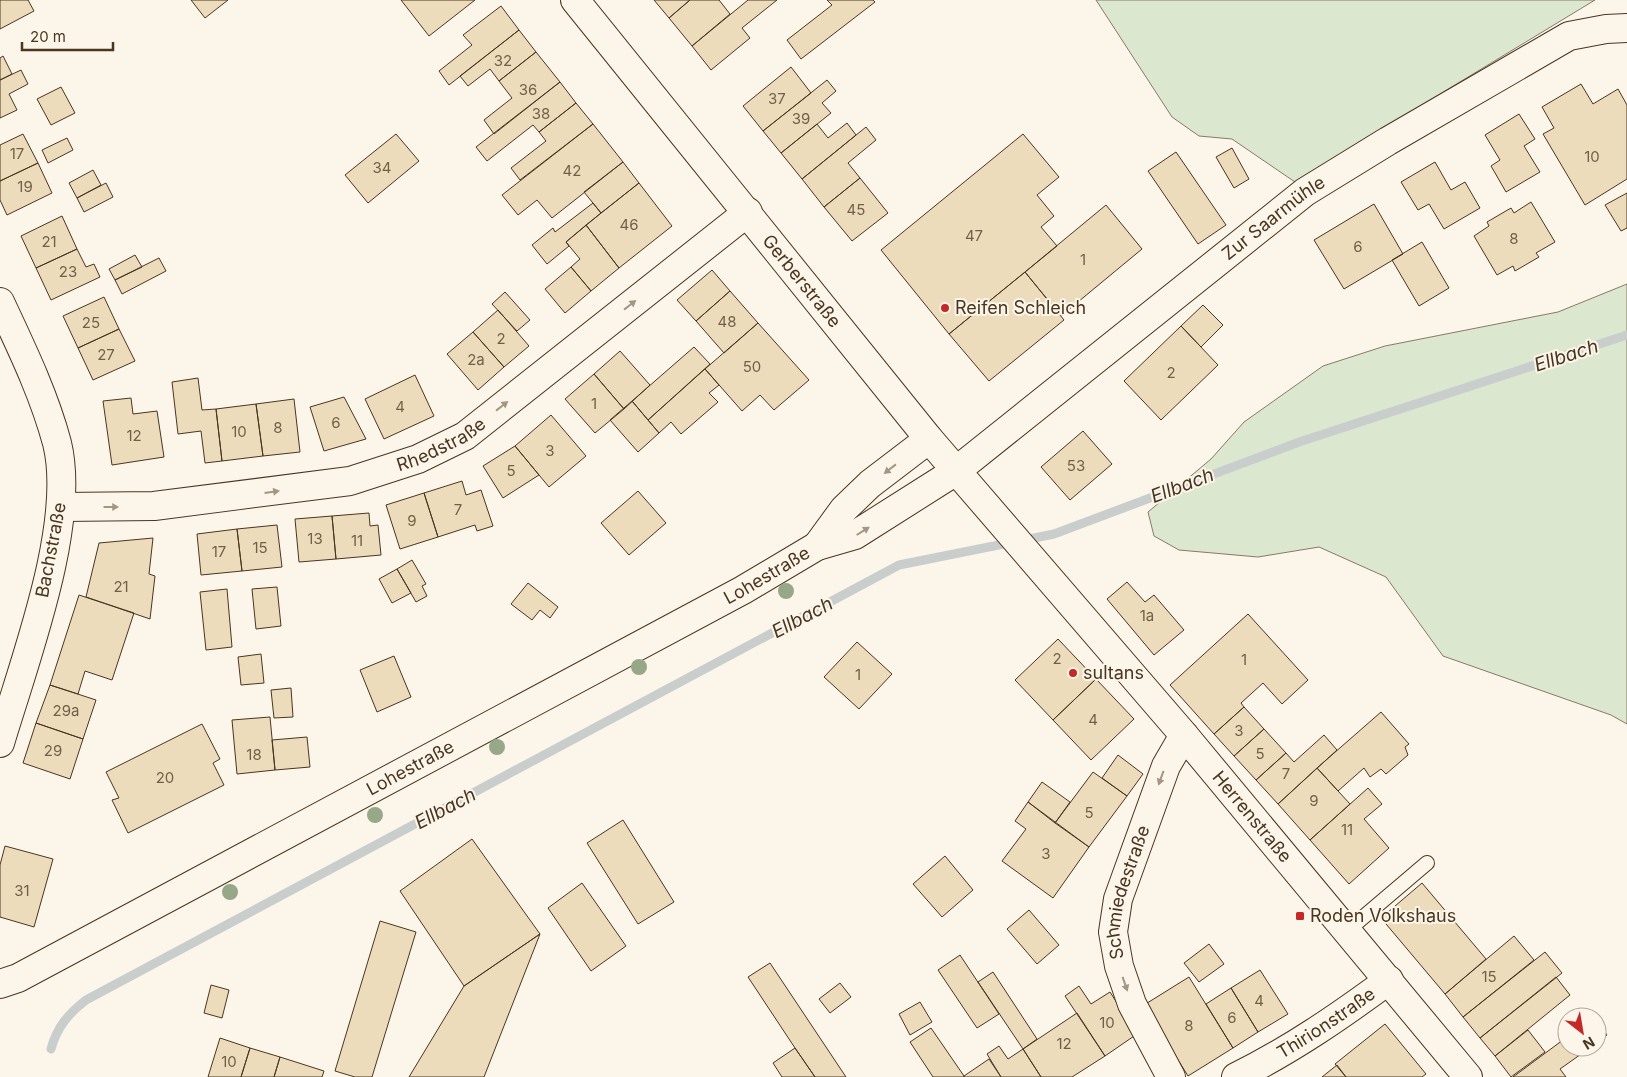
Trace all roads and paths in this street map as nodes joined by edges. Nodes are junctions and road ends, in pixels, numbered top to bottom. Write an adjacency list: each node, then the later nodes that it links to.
1 (575, 0): 3 (street, Gerberstraße)
2 (1627, 28): 6 (street, Zur Saarmühle)
3 (748, 212): 5 (street, Gerberstraße); 7 (street, Rhedstraße, one-way to 3)
4 (0, 303): 7 (street, Bachstraße)
5 (929, 439): 6 (street, Gerberstraße); 8 (street, Lohestraße, one-way to 8)
6 (956, 471): 8 (street, Lohestraße, one-way to 6); 9 (street, Gerberstraße)
7 (62, 507): 11 (street, Bachstraße)
8 (817, 546): 15 (street, Lohestraße)
9 (1032, 561): 10 (street, Herrenstraße)
10 (1184, 735): 13 (street, Herrenstraße); 16 (street, Schmiedestraße, one-way to 16)
11 (0, 743)
12 (1428, 863): 13 (lane)
13 (1347, 931): 14 (street, Herrenstraße)
14 (1389, 980): 17 (street, Thirionstraße); 18 (street, Herrenstraße)
15 (0, 984)
16 (1170, 1077)
17 (1236, 1077)
18 (1468, 1077)

